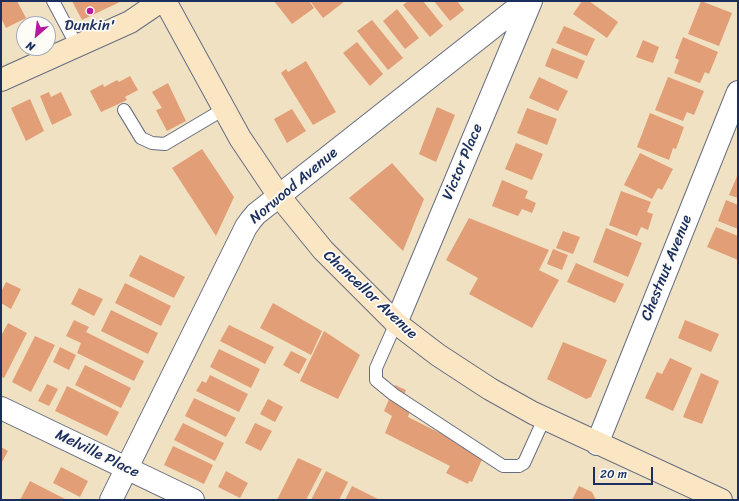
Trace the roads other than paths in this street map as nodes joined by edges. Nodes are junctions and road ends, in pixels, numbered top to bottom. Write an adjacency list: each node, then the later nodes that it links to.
1 (53, 1): 7 (lane)
2 (161, 1): 7 (main road)
3 (165, 1): 11 (main road, Chancellor Avenue)
4 (526, 1): 6 (street, Norwood Avenue)
5 (531, 1): 8 (street, Victor Place)
6 (472, 43): 8 (street); 13 (street, Norwood Avenue)
7 (77, 46): 9 (main road)
8 (500, 74): 14 (street, Victor Place)
9 (1, 80)
10 (738, 92): 17 (street, Chestnut Avenue)
11 (224, 109): 12 (lane); 13 (main road, Chancellor Avenue)
12 (124, 110)
13 (278, 196): 14 (main road, Chancellor Avenue); 18 (street, Norwood Avenue)
14 (396, 323): 16 (main road, Chancellor Avenue); 16 (lane)
15 (1, 408): 18 (street, Melville Place)
16 (544, 419): 17 (main road, Chancellor Avenue)
17 (597, 444): 19 (main road, Chancellor Avenue)
18 (127, 468): 20 (street, Norwood Avenue); 21 (street, Melville Place)
19 (698, 495): 22 (main road, Chancellor Avenue)
20 (111, 500)
21 (193, 500)
22 (721, 500)

